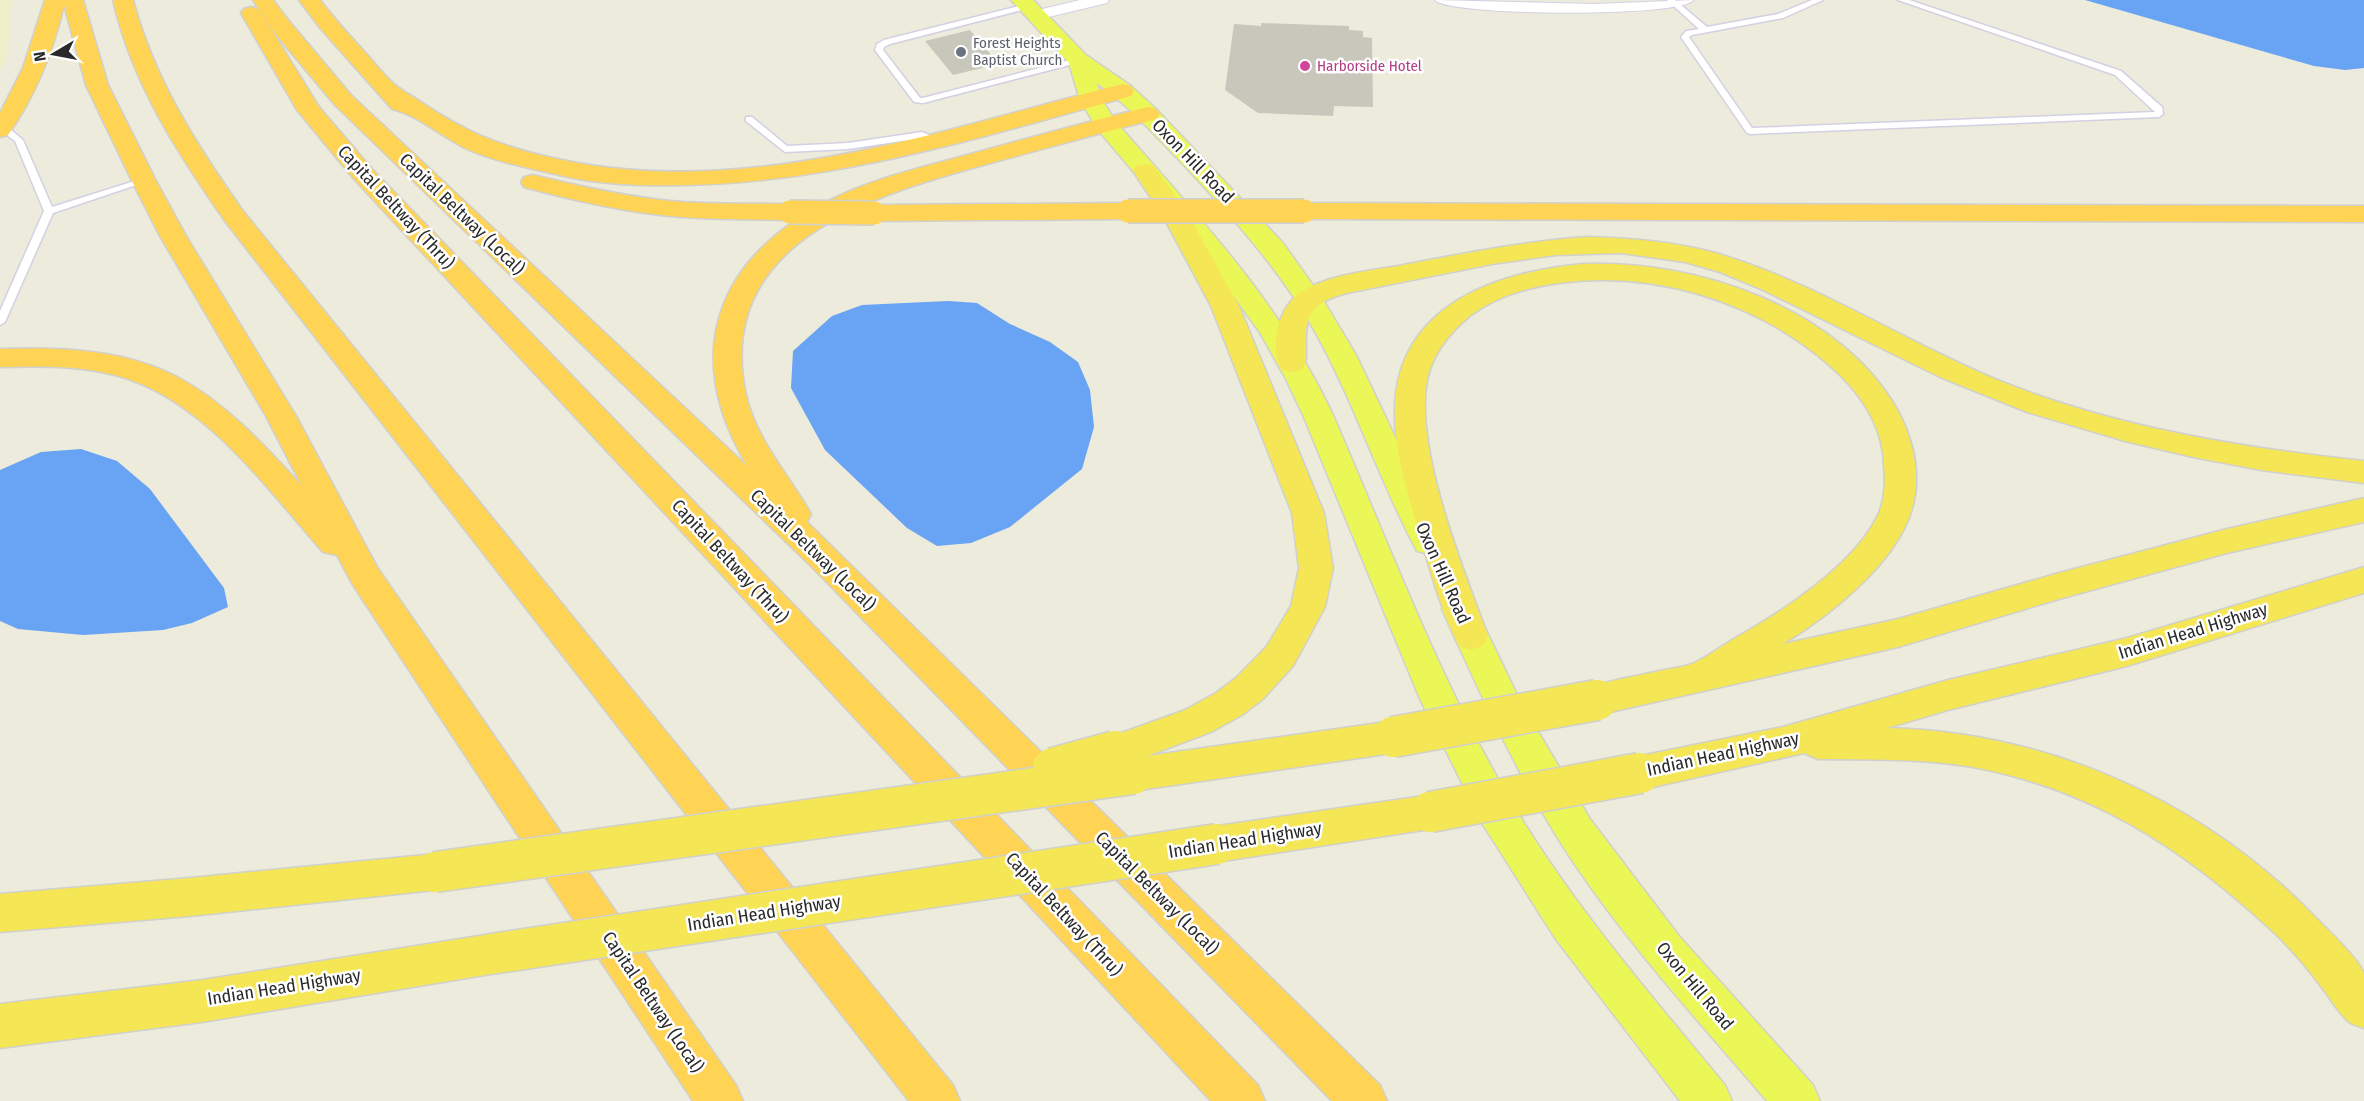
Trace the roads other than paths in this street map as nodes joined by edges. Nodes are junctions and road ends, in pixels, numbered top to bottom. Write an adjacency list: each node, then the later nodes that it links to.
1 (55, 0): 21 (highway)
2 (73, 0): 24 (highway, Capital Beltway (Local))
3 (123, 0): 44 (highway)
4 (245, 0): 45 (highway, Capital Beltway (Thru))
5 (263, 0): 33 (highway, Capital Beltway (Local))
6 (309, 0): 15 (highway)
7 (1101, 0): 12 (street)
8 (1443, 0): 11 (street)
9 (1819, 0): 13 (lane)
10 (1902, 0): 13 (lane)
11 (1677, 1): 13 (lane)
12 (1028, 7): 14 (main road, Oxon Hill Road); 14 (lane)
13 (1706, 31)
14 (1078, 60): 16 (main road, Oxon Hill Road); 17 (main road, Oxon Hill Road)
15 (386, 89): 22 (highway); 26 (highway, bridge)
16 (1123, 91): 17 (highway); 18 (main road, Oxon Hill Road)
17 (1091, 100): 20 (main road, Oxon Hill Road); 22 (highway)
18 (1148, 114): 20 (highway); 27 (main road, Oxon Hill Road)
19 (749, 119): 22 (lane)
20 (1107, 124): 23 (main road, Oxon Hill Road); 33 (highway)
21 (1, 128): 25 (lane)
22 (942, 141)
23 (1145, 171): 30 (main road, Oxon Hill Road); 39 (highway)
24 (144, 181): 25 (lane); 34 (highway, Capital Beltway (Local))
25 (49, 211): 28 (lane)
26 (2364, 214)
27 (1308, 298): 30 (highway); 31 (highway); 36 (main road, Oxon Hill Road)
28 (0, 322)
29 (0, 358): 34 (highway)
30 (1292, 363): 47 (main road, Oxon Hill Road)
31 (2364, 472)
32 (2364, 510): 37 (highway)
33 (824, 558): 46 (highway, Capital Beltway (Local))
34 (365, 576): 43 (highway, Capital Beltway (Local))
35 (2364, 580): 38 (highway, Indian Head Highway)
36 (1471, 636): 37 (highway); 48 (main road, Oxon Hill Road)
37 (1702, 676): 39 (highway, bridge)
38 (1783, 742): 41 (highway); 42 (highway, Indian Head Highway, bridge)
39 (1124, 763): 40 (highway, bridge)
40 (0, 913)
41 (2364, 1007)
42 (0, 1026)
43 (720, 1101)
44 (937, 1101)
45 (1242, 1101)
46 (1364, 1101)
47 (1708, 1101)
48 (1797, 1101)

